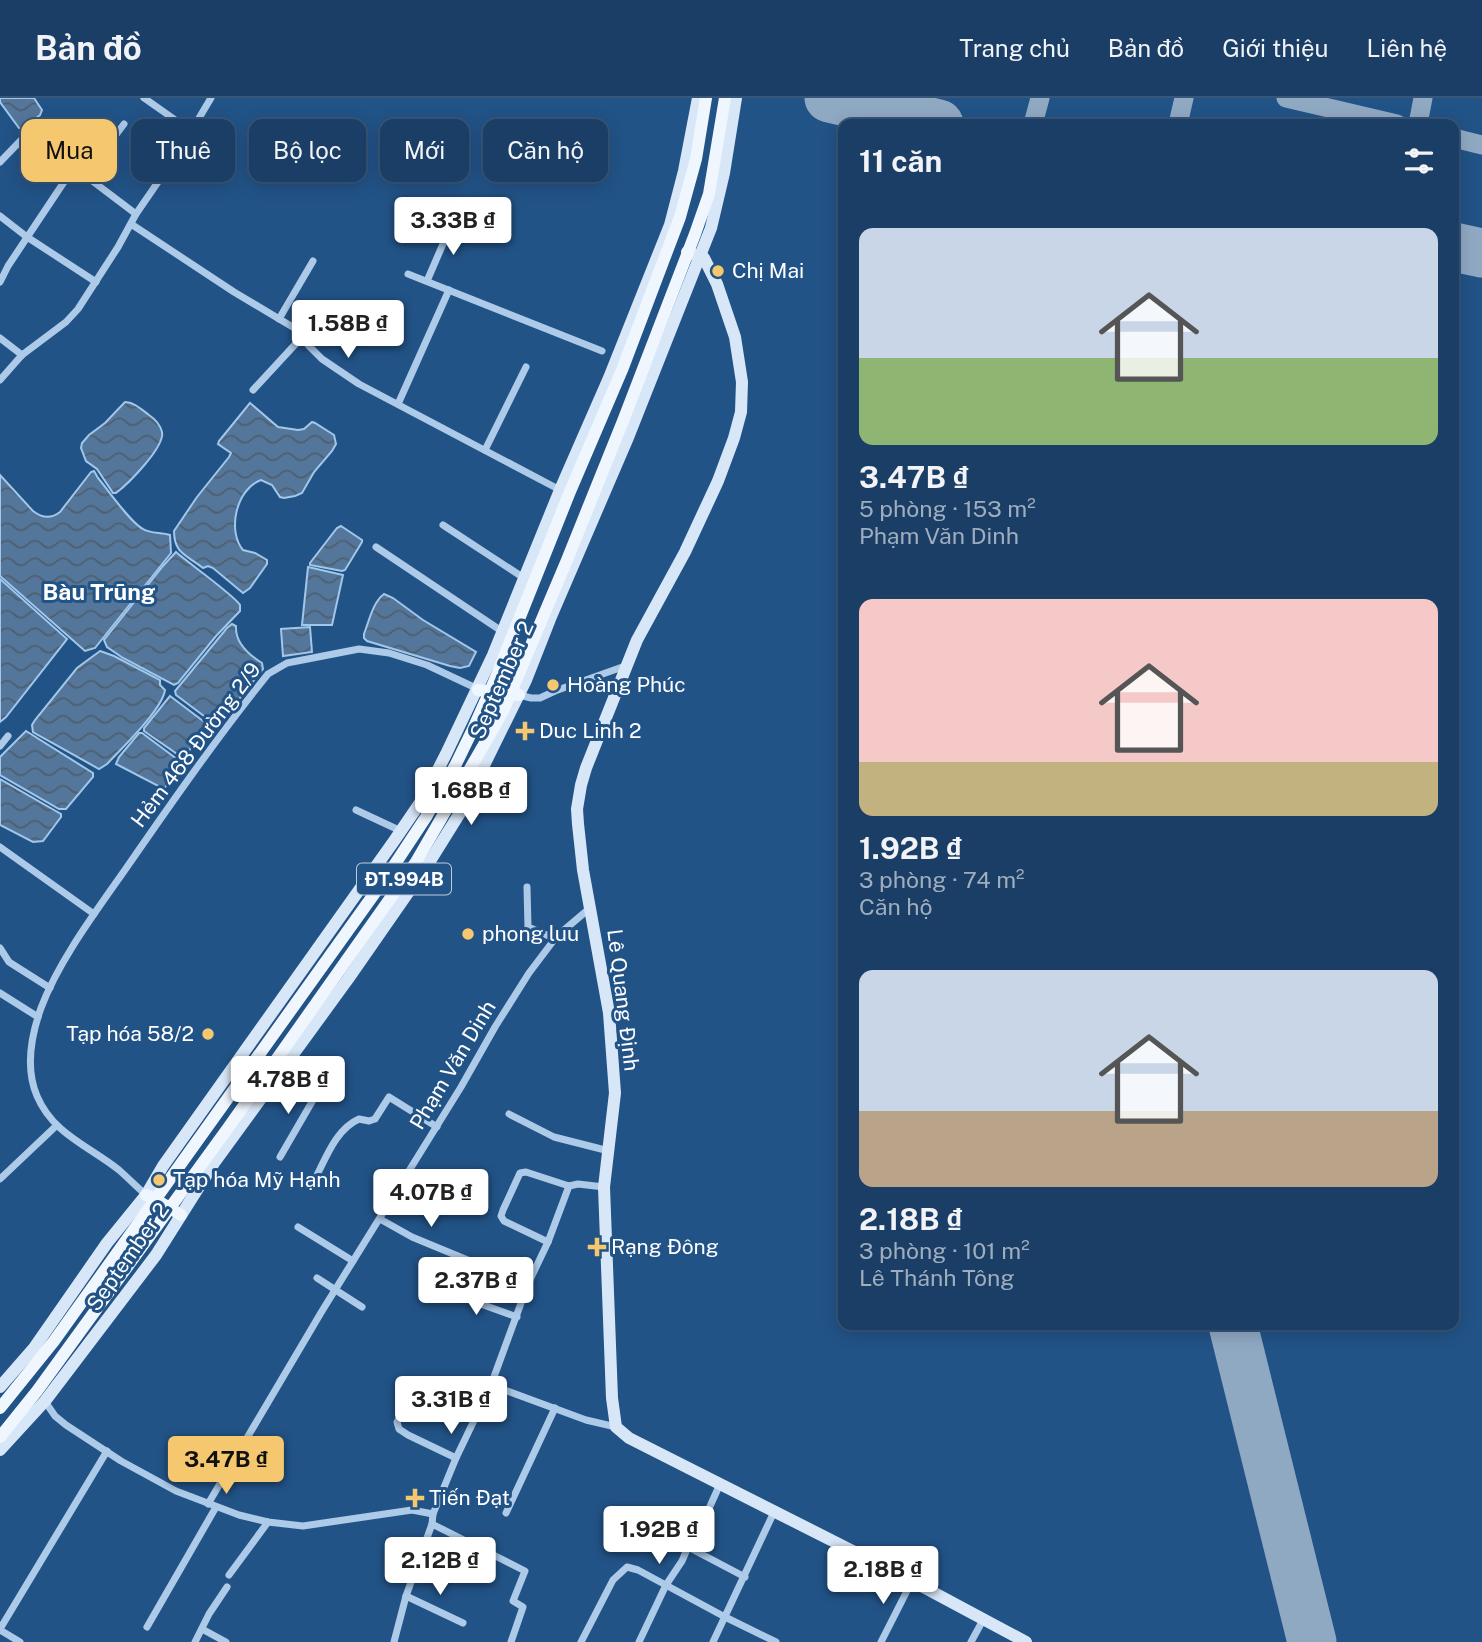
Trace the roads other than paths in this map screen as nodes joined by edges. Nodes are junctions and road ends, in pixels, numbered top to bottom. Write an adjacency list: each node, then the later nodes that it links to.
1 (144, 98): 7 (street)
2 (212, 98): 8 (street)
3 (698, 98): 39 (main road, September 2 / ĐT.994B)
4 (706, 98): 39 (main road, September 2 / ĐT.994B)
5 (725, 98): 21 (main road, September 2 / ĐT.994B)
6 (736, 98): 22 (main road, September 2 / ĐT.994B)
7 (174, 119)
8 (199, 119)
9 (124, 124): 10 (street)
10 (117, 133)
11 (21, 140): 12 (street)
12 (0, 162)
13 (64, 182): 20 (street)
14 (95, 182): 16 (street)
15 (158, 182): 16 (street)
16 (136, 214): 19 (street)
17 (0, 216): 20 (street)
18 (452, 223): 25 (street)
19 (131, 224): 27 (street); 29 (street)
20 (27, 237): 26 (street); 27 (street)
21 (687, 252): 22 (main road); 46 (main road, September 2 / ĐT.994B)
22 (700, 257): 44 (main road, Lê Quang Định); 46 (main road, September 2 / ĐT.994B)
23 (313, 261): 29 (street)
24 (408, 274): 25 (street)
25 (427, 281): 28 (street)
26 (0, 282)
27 (96, 282): 33 (street)
28 (449, 290): 32 (street); 37 (street)
29 (279, 319): 30 (street)
30 (302, 337): 36 (street); 37 (street)
31 (0, 338): 33 (street)
32 (602, 351)
33 (22, 355): 35 (street)
34 (526, 367): 38 (street)
35 (0, 380)
36 (253, 390)
37 (398, 404): 38 (street)
38 (485, 450): 39 (street)
39 (564, 492): 42 (main road, September 2 / ĐT.994B); 45 (main road, September 2 / ĐT.994B)
40 (443, 525): 42 (street)
41 (376, 547): 43 (street)
42 (524, 578): 43 (main road, September 2 / ĐT.994B)
43 (503, 632): 45 (main road, September 2 / ĐT.994B)
44 (628, 665): 46 (street); 53 (main road, Lê Quang Định)
45 (484, 690): 46 (main road); 50 (main road, September 2 / ĐT.994B); 54 (street, Hẻm 468 Đường 2/9); 71 (main road, September 2 / ĐT.994B)
46 (515, 694): 60 (main road, September 2 / ĐT.994B)
47 (8, 736): 48 (street)
48 (0, 746)
49 (356, 810): 50 (street)
50 (401, 831): 71 (main road, September 2 / ĐT.994B)
51 (0, 847): 54 (street)
52 (527, 887): 55 (street)
53 (590, 907): 55 (street, Phạm Văn Dinh); 65 (main road, Lê Quang Định)
54 (94, 914): 57 (street, Hẻm 468 Đường 2/9)
55 (557, 936): 64 (street, Phạm Văn Dinh)
56 (0, 948): 57 (street)
57 (50, 988): 59 (street, Hẻm 468 Đường 2/9)
58 (0, 993): 59 (street)
59 (38, 1017): 63 (street, Hẻm 468 Đường 2/9)
60 (305, 1029): 72 (main road, September 2 / ĐT.994B); 73 (main road, September 2 / ĐT.994B)
61 (320, 1088): 66 (street)
62 (509, 1114): 65 (street)
63 (56, 1126): 67 (street); 71 (street)
64 (436, 1127): 68 (street); 74 (street, Phạm Văn Dinh)
65 (609, 1151): 70 (main road, Lê Quang Định)
66 (281, 1157)
67 (0, 1179)
68 (316, 1179)
69 (569, 1186): 70 (street); 76 (street); 76 (street)
70 (604, 1187): 90 (main road, Lê Quang Định)
71 (151, 1197): 72 (main road); 85 (main road, September 2 / ĐT.994B); 88 (main road, September 2 / ĐT.994B)
72 (170, 1208): 73 (main road); 87 (main road, September 2 / ĐT.994B)
73 (181, 1215): 87 (main road, September 2 / ĐT.994B)
74 (380, 1219): 77 (street, Phạm Văn Dinh); 78 (street)
75 (298, 1227): 77 (street)
76 (548, 1242): 83 (street)
77 (353, 1261): 81 (street, Phạm Văn Dinh)
78 (470, 1261)
79 (317, 1278): 81 (street)
80 (451, 1286): 83 (street)
81 (335, 1290): 82 (street); 95 (street, Phạm Văn Dinh)
82 (362, 1307)
83 (517, 1317): 84 (street)
84 (491, 1385): 89 (street); 93 (street)
85 (0, 1387)
86 (415, 1392): 93 (street)
87 (41, 1396): 91 (main road, September 2 / ĐT.994B); 92 (street)
88 (0, 1408)
89 (555, 1408): 90 (street); 97 (street)
90 (616, 1427): 94 (main road)
91 (1, 1443)
92 (107, 1451): 95 (street); 113 (street)
93 (456, 1458): 98 (street)
94 (720, 1484): 96 (main road); 101 (street)
95 (212, 1505): 99 (street); 111 (street, Phạm Văn Dinh)
96 (774, 1512): 103 (street); 104 (main road)
97 (506, 1513)
98 (433, 1514): 99 (street); 100 (street)
99 (268, 1522): 102 (street)
100 (432, 1524): 107 (street); 118 (street)
101 (688, 1546): 103 (street); 105 (street)
102 (229, 1575)
103 (745, 1577): 108 (street)
104 (912, 1581): 109 (main road); 123 (street)
105 (666, 1585): 108 (street); 119 (street); 120 (street)
106 (227, 1587): 112 (street)
107 (406, 1597): 110 (street); 117 (street)
108 (725, 1618): 121 (street); 122 (street)
109 (983, 1620): 124 (street); 125 (main road)
110 (463, 1623)
111 (147, 1627)
112 (202, 1629): 115 (street); 116 (street)
113 (0, 1630): 114 (street)
114 (20, 1642)
115 (195, 1642)
116 (226, 1642)
117 (394, 1642)
118 (511, 1642)
119 (581, 1642)
120 (639, 1642)
121 (713, 1642)
122 (776, 1642)
123 (881, 1642)
124 (971, 1642)
125 (1026, 1642)

